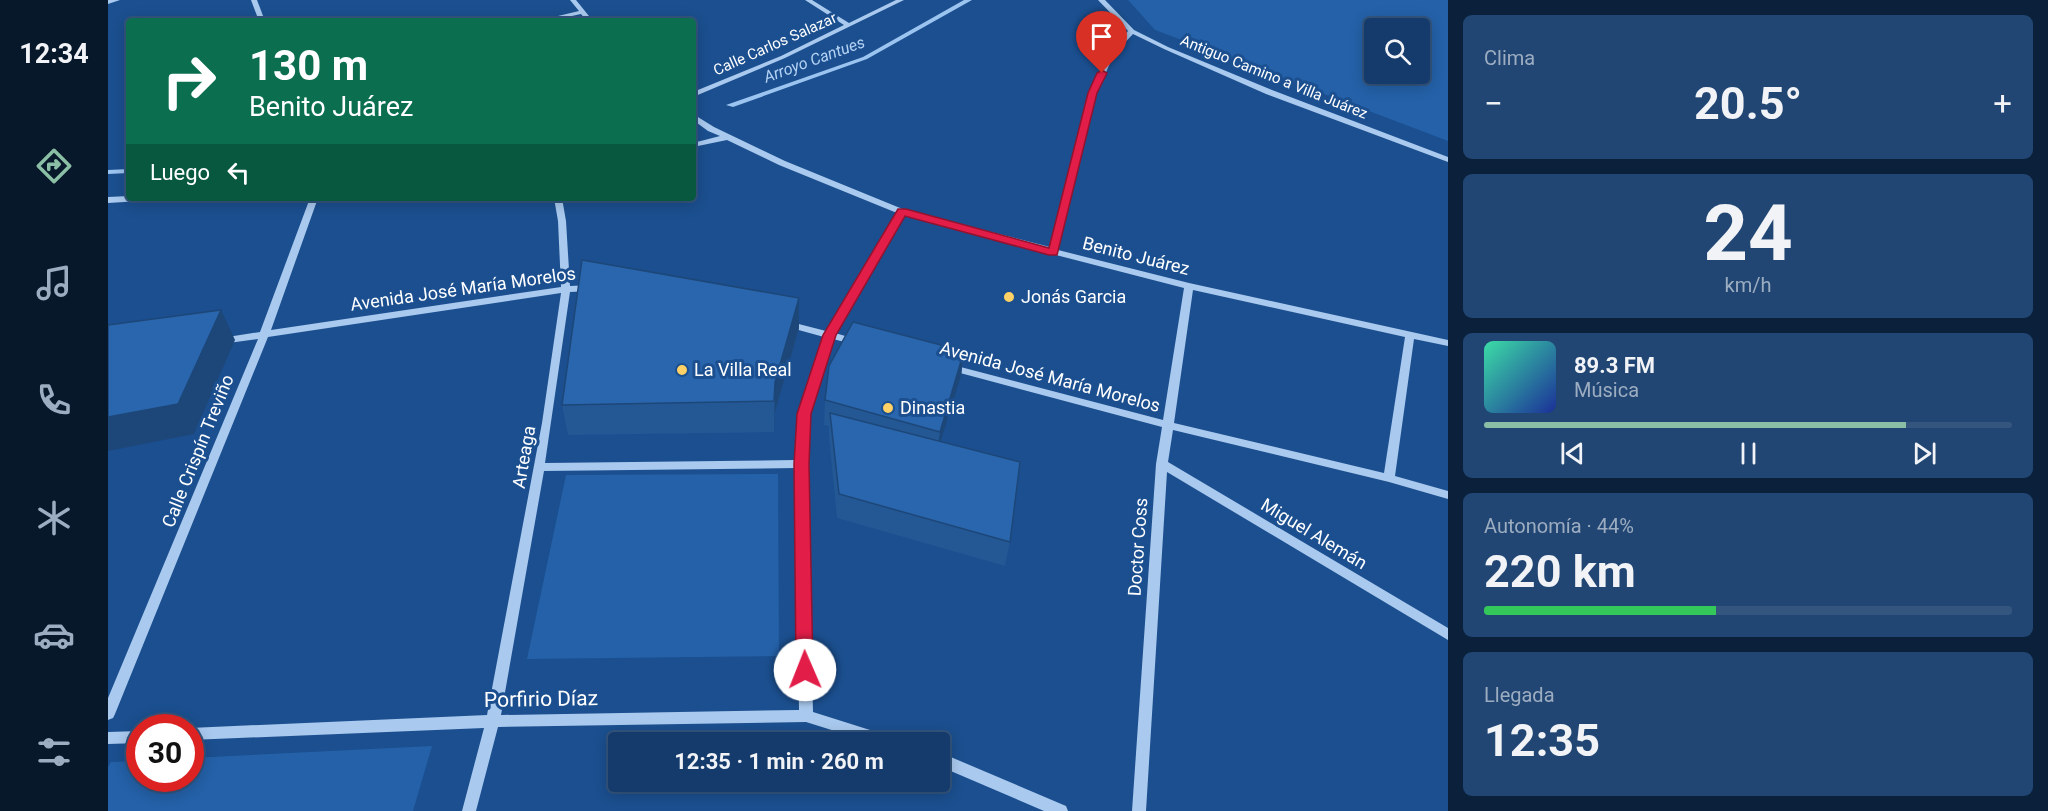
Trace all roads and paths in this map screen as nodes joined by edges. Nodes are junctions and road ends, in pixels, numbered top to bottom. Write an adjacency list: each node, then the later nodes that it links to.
1 (117, 0): 7 (street)
2 (254, 0): 9 (street)
3 (573, 0): 8 (street)
4 (808, 0): 12 (street)
5 (901, 0): 12 (street, Calle Carlos Salazar)
6 (1101, 0): 13 (street, Antiguo Camino a Villa Juárez)
7 (108, 2)
8 (583, 12): 10 (street); 11 (street)
9 (261, 18)
10 (554, 18)
11 (588, 18)
12 (848, 25): 14 (street, Calle Carlos Salazar)
13 (1132, 31): 18 (street, Antiguo Camino a Villa Juárez); 24 (street)
14 (696, 94)
15 (696, 119): 16 (street, Benito Juárez)
16 (728, 137): 17 (street); 23 (street, Benito Juárez)
17 (696, 144)
18 (1448, 160)
19 (126, 199): 20 (street)
20 (108, 200)
21 (313, 201): 31 (street, Calle Crispín Treviño)
22 (559, 201): 27 (street, Arteaga)
23 (902, 212): 24 (street, Benito Juárez); 29 (street)
24 (1053, 253): 25 (street, Benito Juárez)
25 (1189, 286): 30 (street, Benito Juárez); 36 (street, Doctor Coss)
26 (604, 288): 27 (street, Avenida José María Morelos)
27 (566, 289): 31 (street, Avenida José María Morelos); 39 (street, Arteaga)
28 (775, 321): 29 (street)
29 (829, 335): 34 (street); 37 (street)
30 (1410, 335): 33 (street, Benito Juárez); 40 (street)
31 (264, 336): 32 (street, Avenida José María Morelos); 43 (street, Calle Crispín Treviño)
32 (208, 342)
33 (1448, 343)
34 (863, 344)
35 (942, 365): 36 (street, Avenida José María Morelos)
36 (1168, 425): 38 (street, Doctor Coss); 40 (street, Avenida José María Morelos)
37 (801, 464): 39 (street); 44 (street)
38 (1162, 464): 42 (street, Miguel Alemán); 53 (street, Doctor Coss)
39 (538, 467): 45 (street, Arteaga)
40 (1389, 478): 41 (street, Avenida José María Morelos)
41 (1448, 495)
42 (1448, 635)
43 (108, 714)
44 (806, 716): 45 (street, Porfirio Díaz); 46 (street, Porfirio Díaz)
45 (493, 721): 47 (street, Porfirio Díaz); 51 (street, Arteaga)
46 (857, 732)
47 (204, 733)
48 (126, 737): 49 (street)
49 (108, 738)
50 (950, 764): 52 (street)
51 (469, 811)
52 (1061, 811)
53 (1138, 811)

